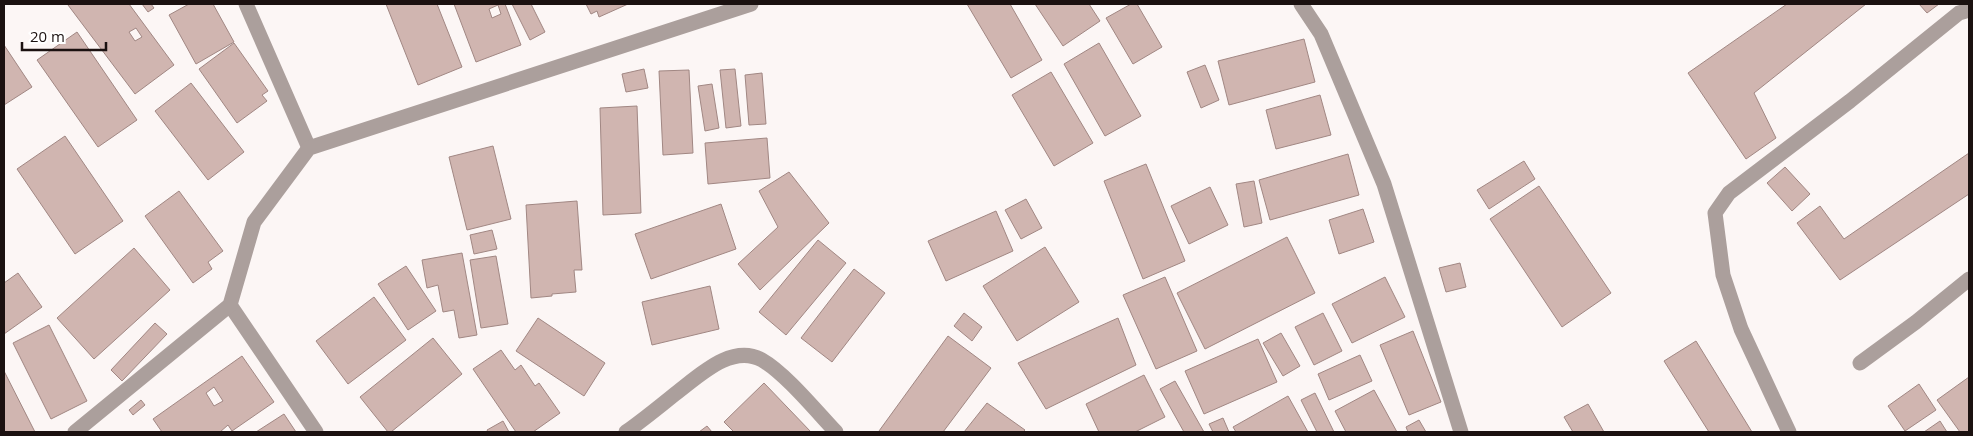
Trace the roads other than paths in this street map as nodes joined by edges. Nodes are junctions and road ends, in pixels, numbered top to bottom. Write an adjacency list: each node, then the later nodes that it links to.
1 (246, 4): 5 (street)
2 (751, 4): 5 (street)
3 (1300, 4): 13 (street)
4 (1969, 10): 14 (street)
5 (309, 148): 7 (street)
6 (1969, 279): 8 (street)
7 (230, 305): 9 (street); 10 (street)
8 (1860, 363)
9 (75, 432)
10 (316, 432)
11 (626, 432): 12 (street)
12 (836, 432)
13 (1461, 432)
14 (1789, 432)

